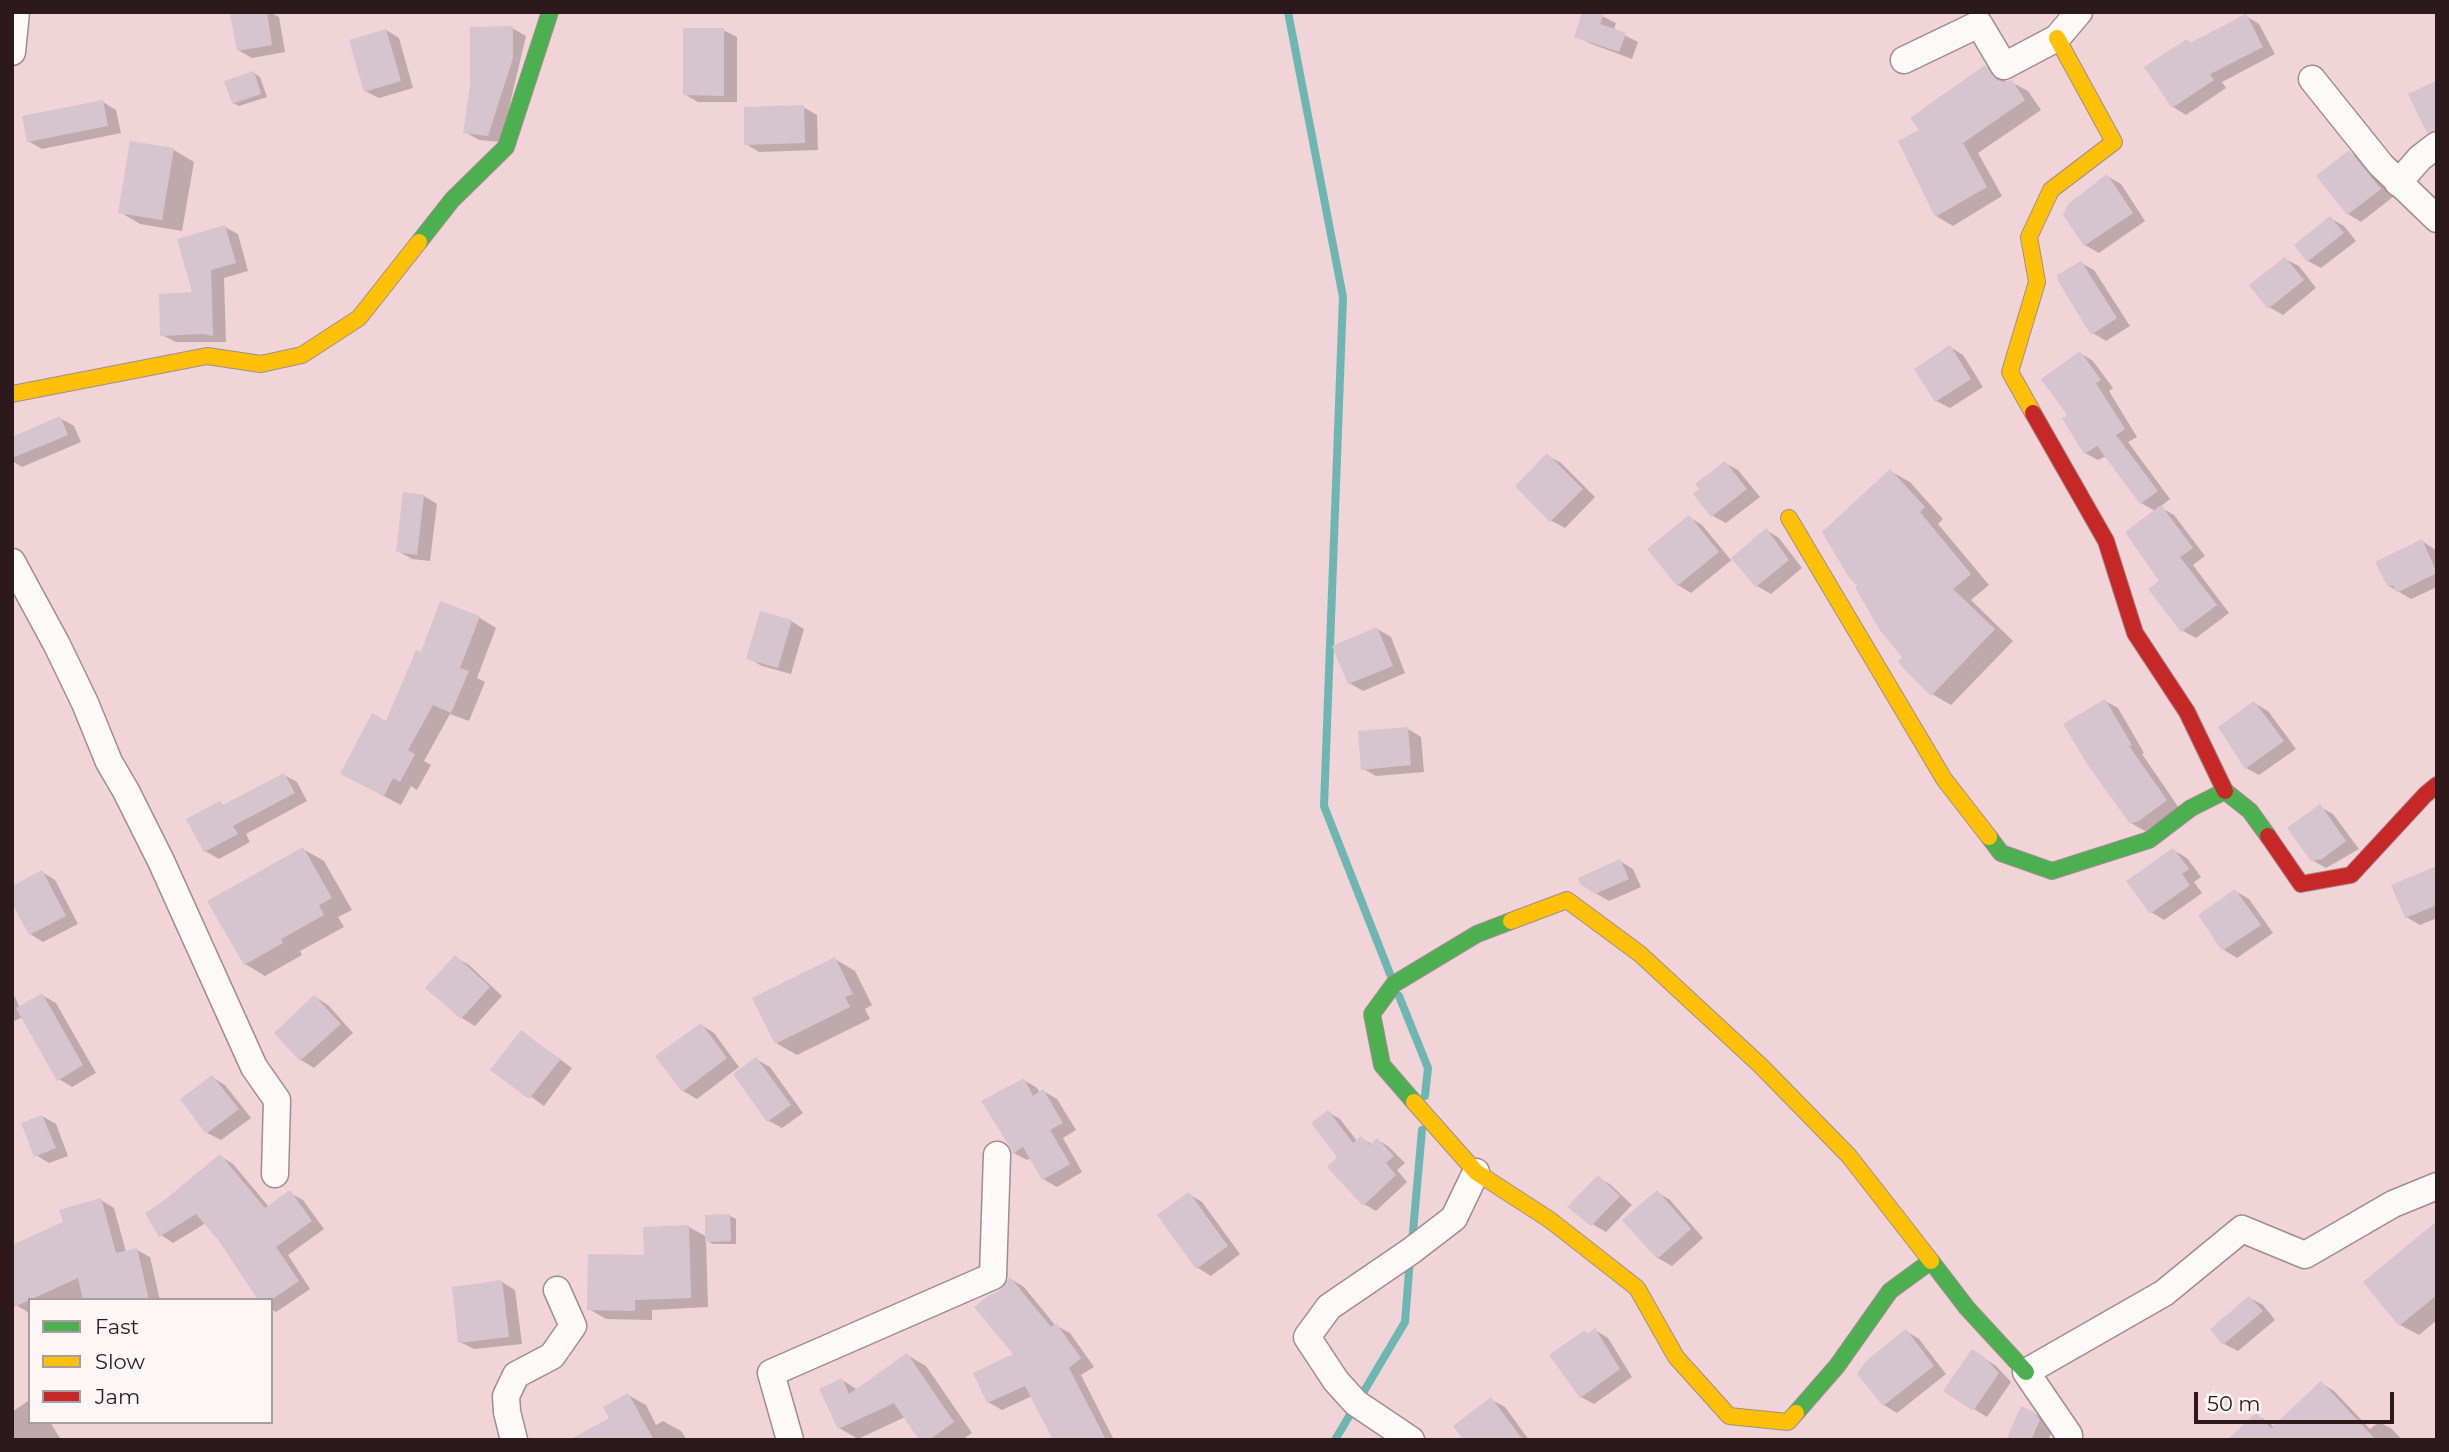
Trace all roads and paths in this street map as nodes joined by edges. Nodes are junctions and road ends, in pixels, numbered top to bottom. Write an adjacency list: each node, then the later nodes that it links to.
1 (16, 12): 5 (street)
2 (550, 12): 11 (street)
3 (2079, 12): 4 (street)
4 (2057, 38): 6 (street); 15 (street)
5 (12, 52)
6 (1904, 60)
7 (2312, 79): 9 (street)
8 (2437, 145): 9 (street)
9 (2398, 183): 10 (street)
10 (2437, 219)
11 (12, 394)
12 (1789, 518): 15 (street)
13 (12, 562): 18 (street)
14 (2437, 785): 15 (street)
15 (2225, 791)
16 (997, 1156): 24 (street)
17 (1476, 1171): 20 (street); 20 (street); 25 (street)
18 (275, 1174)
19 (2437, 1186): 22 (street)
20 (1931, 1261): 22 (street)
21 (557, 1290): 23 (street)
22 (2026, 1372): 26 (street)
23 (514, 1440)
24 (790, 1440)
25 (1411, 1440)
26 (2069, 1440)

